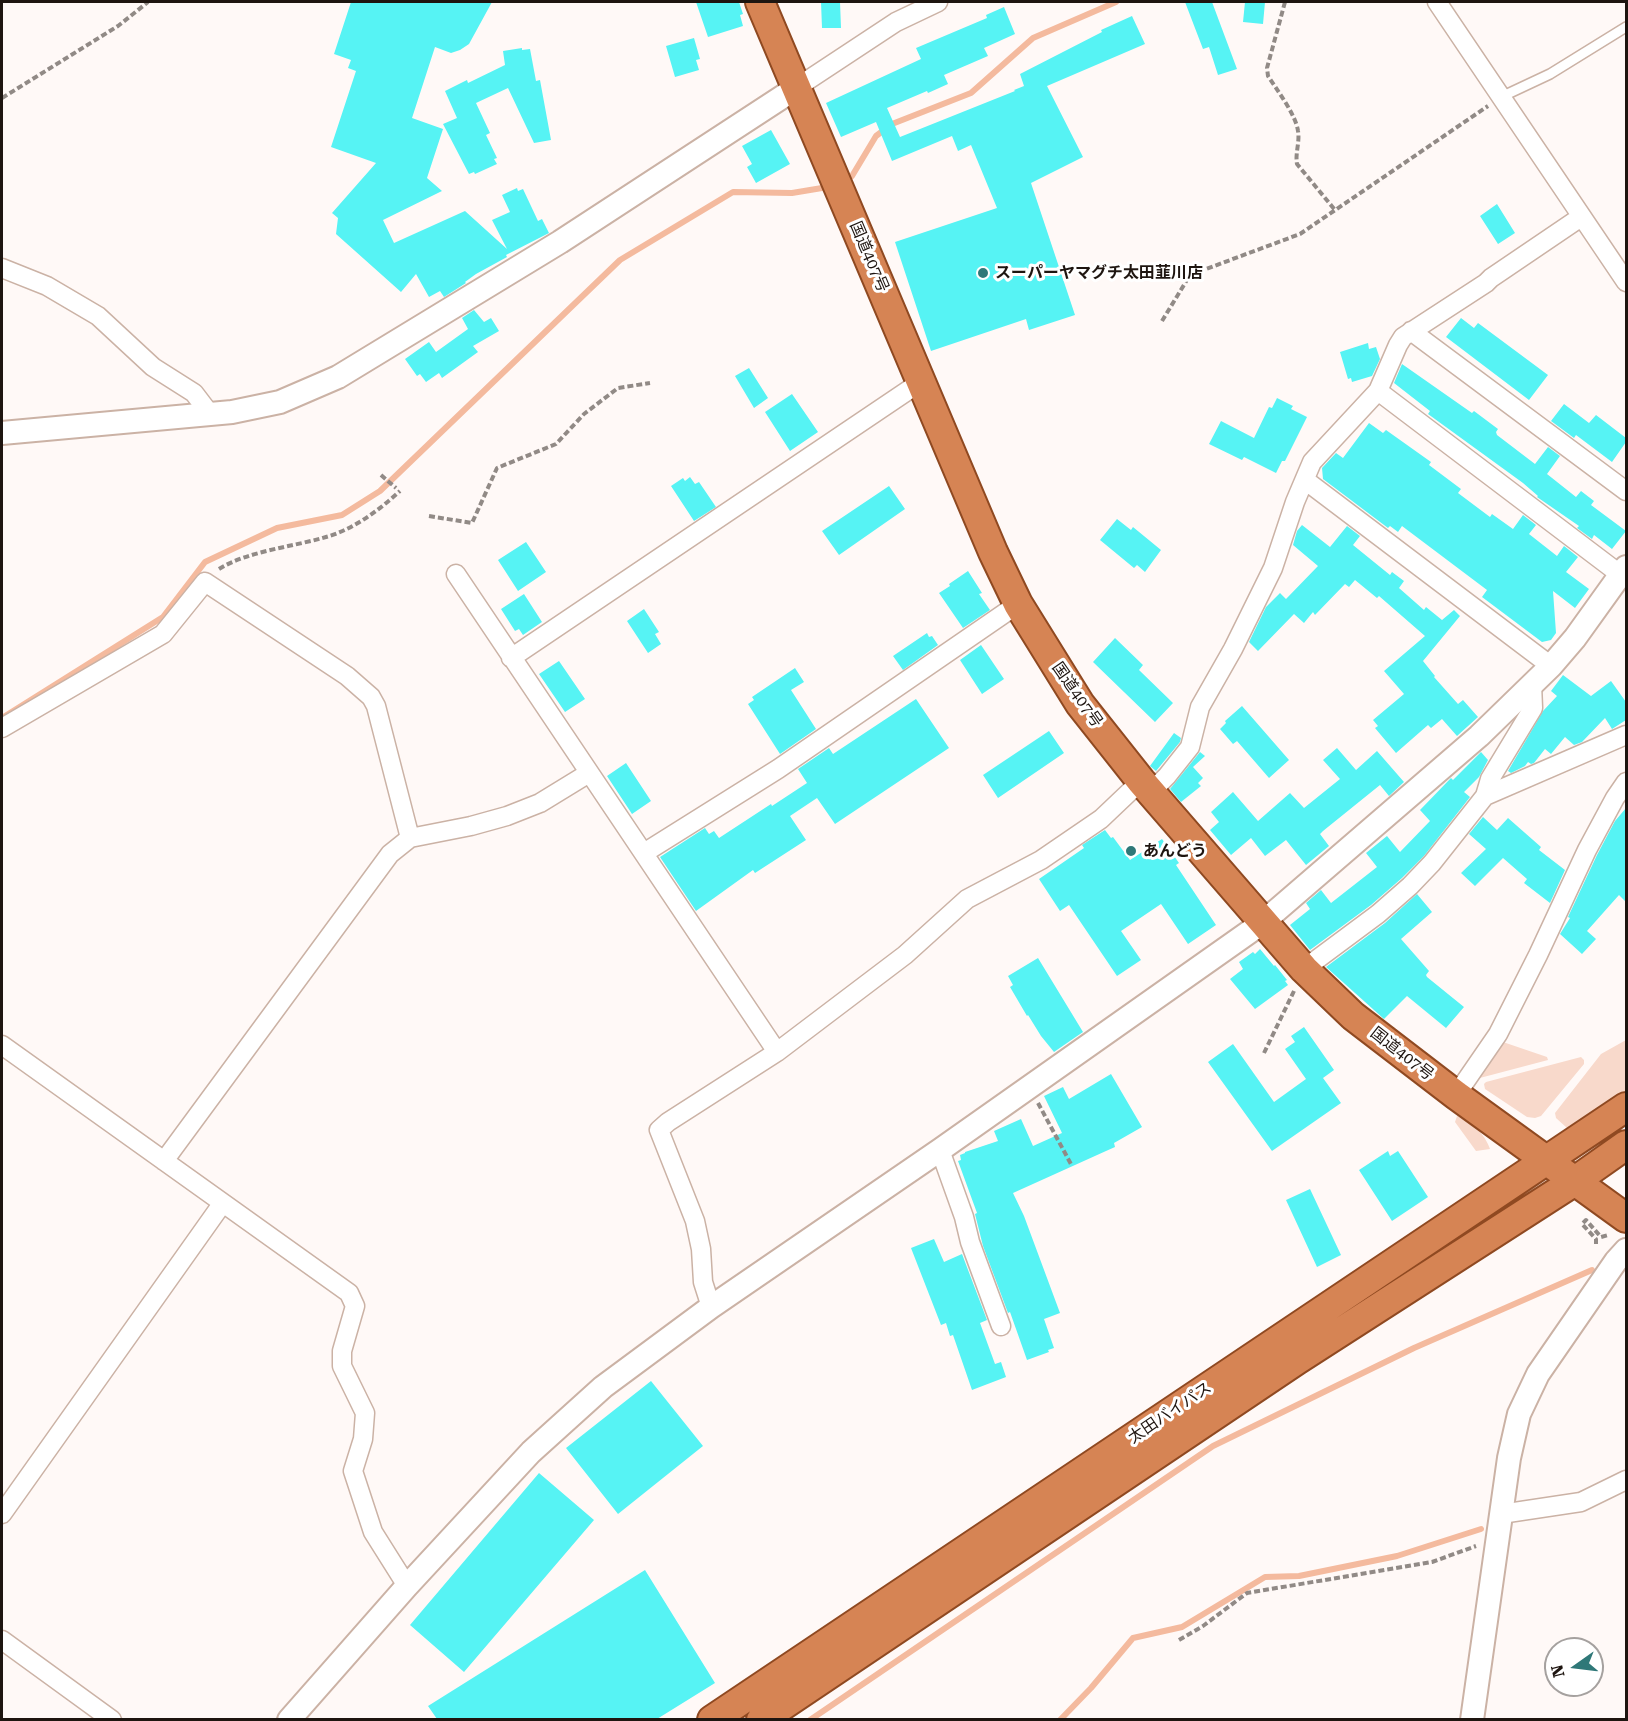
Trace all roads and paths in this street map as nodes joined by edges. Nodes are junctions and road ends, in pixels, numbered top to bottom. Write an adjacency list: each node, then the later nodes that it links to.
1 (148, 2): 9 (path)
2 (760, 2): 7 (highway, 国道407号)
3 (938, 2): 7 (street)
4 (1285, 2): 10 (path)
5 (1437, 2): 8 (street)
6 (1626, 27): 8 (lane)
7 (796, 88): 16 (highway, 国道407号); 19 (street)
8 (1501, 97): 10 (path); 11 (street)
9 (2, 98)
10 (1335, 210): 14 (path)
11 (1581, 217): 13 (street); 15 (street)
12 (2, 268): 19 (street)
13 (1626, 282)
14 (1162, 321)
15 (1411, 331): 18 (street); 25 (street)
16 (922, 381): 30 (highway, 国道407号); 31 (street)
17 (650, 383): 26 (path)
18 (1378, 391): 22 (street); 27 (street)
19 (210, 414): 20 (street)
20 (2, 433)
21 (381, 475): 23 (path)
22 (1305, 480): 32 (street); 38 (street)
23 (396, 488)
24 (400, 491): 29 (path)
25 (1626, 491)
26 (429, 516)
27 (1624, 571): 32 (street)
28 (456, 574): 31 (street)
29 (206, 582): 34 (street); 40 (street)
30 (1018, 604): 38 (highway, 国道407号); 41 (street)
31 (511, 658): 36 (street)
32 (1551, 666): 33 (street)
33 (1532, 684): 39 (street); 42 (street)
34 (2, 728)
35 (1626, 735): 39 (street)
36 (589, 773): 40 (street); 41 (street)
37 (1626, 782): 48 (street)
38 (1146, 786): 42 (highway, 国道407号); 45 (street)
39 (1485, 796): 43 (street)
40 (410, 838): 53 (street)
41 (644, 853): 45 (street)
42 (1262, 923): 43 (highway, 国道407号); 47 (street)
43 (1304, 969): 46 (path); 48 (highway, 国道407号)
44 (2, 1045): 53 (street)
45 (777, 1052): 61 (street)
46 (1264, 1053)
47 (1029, 1087): 51 (street); 54 (path)
48 (1456, 1095): 52 (highway, 国道407号)
49 (1626, 1107): 52 (highway, 太田バイパス)
50 (1626, 1145): 55 (highway, 太田バイパス)
51 (940, 1150): 61 (street); 62 (street)
52 (1546, 1160): 55 (highway, 国道407号); 72 (highway, 太田バイパス)
53 (164, 1161): 56 (street)
54 (1072, 1166)
55 (1575, 1181): 57 (highway, 国道407号); 73 (highway, 太田バイパス)
56 (222, 1204): 64 (street); 67 (street)
57 (1626, 1218)
58 (1601, 1237): 59 (path)
59 (1596, 1241)
60 (1626, 1250): 65 (street)
61 (711, 1307): 67 (street)
62 (1001, 1326)
63 (1626, 1480): 65 (street)
64 (2, 1514)
65 (1501, 1514): 66 (street)
66 (1498, 1537): 69 (path); 74 (street)
67 (407, 1586): 71 (street)
68 (2, 1640): 70 (street)
69 (1179, 1640)
70 (112, 1719)
71 (289, 1719)
72 (712, 1719)
73 (761, 1719)
74 (1472, 1719)

